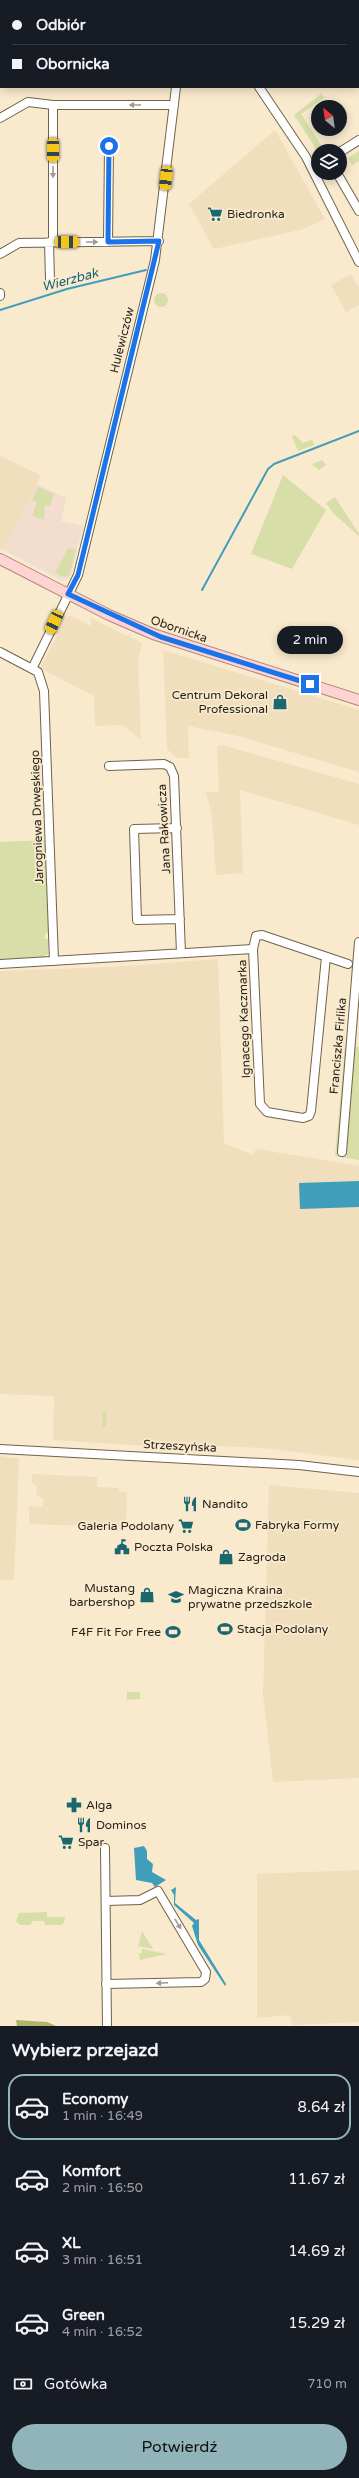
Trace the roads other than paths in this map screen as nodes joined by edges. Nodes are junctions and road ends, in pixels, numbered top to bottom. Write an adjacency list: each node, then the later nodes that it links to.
1 (176, 88): 4 (street, Hulewiczów)
2 (260, 88): 9 (street)
3 (53, 105): 4 (street, one-way to 3); 5 (street); 14 (street, one-way to 14)
4 (174, 105): 13 (street, Hulewiczów)
5 (0, 118)
6 (359, 140): 8 (street)
7 (109, 146): 15 (street)
8 (347, 148)
9 (311, 161)
10 (321, 180): 17 (street)
11 (341, 180): 12 (street)
12 (359, 211)
13 (159, 241): 15 (street); 22 (street, Hulewiczów)
14 (51, 242): 15 (street, one-way to 15); 16 (street); 18 (street)
15 (108, 242)
16 (0, 254)
17 (359, 262)
18 (50, 280)
19 (0, 293): 20 (street)
20 (0, 296)
21 (0, 559): 22 (main road, Obornicka)
22 (68, 594): 24 (street); 25 (main road, Obornicka)
23 (0, 652): 24 (street)
24 (35, 671): 33 (street, Jarogniewa Drwęskiego)
25 (359, 700)
26 (109, 766): 27 (street, Jana Rakowicza)
27 (176, 828): 28 (street, Jana Rakowicza); 28 (street)
28 (180, 919): 31 (street, Jana Rakowicza)
29 (359, 942): 36 (street, Franciszka Firlika)
30 (253, 949): 31 (street, Ignacego Kaczmarka); 32 (street); 32 (street, Ignacego Kaczmarka)
31 (181, 953): 33 (street, Ignacego Kaczmarka)
32 (326, 957): 35 (street)
33 (54, 961): 34 (street, Ignacego Kaczmarka)
34 (0, 964)
35 (348, 964)
36 (342, 1152)
37 (0, 1449): 38 (street, Strzeszyńska)
38 (359, 1472)
39 (105, 1848): 40 (street)
40 (106, 1901): 41 (street); 41 (street, one-way to 41)
41 (106, 1984): 42 (street)
42 (108, 2026)

